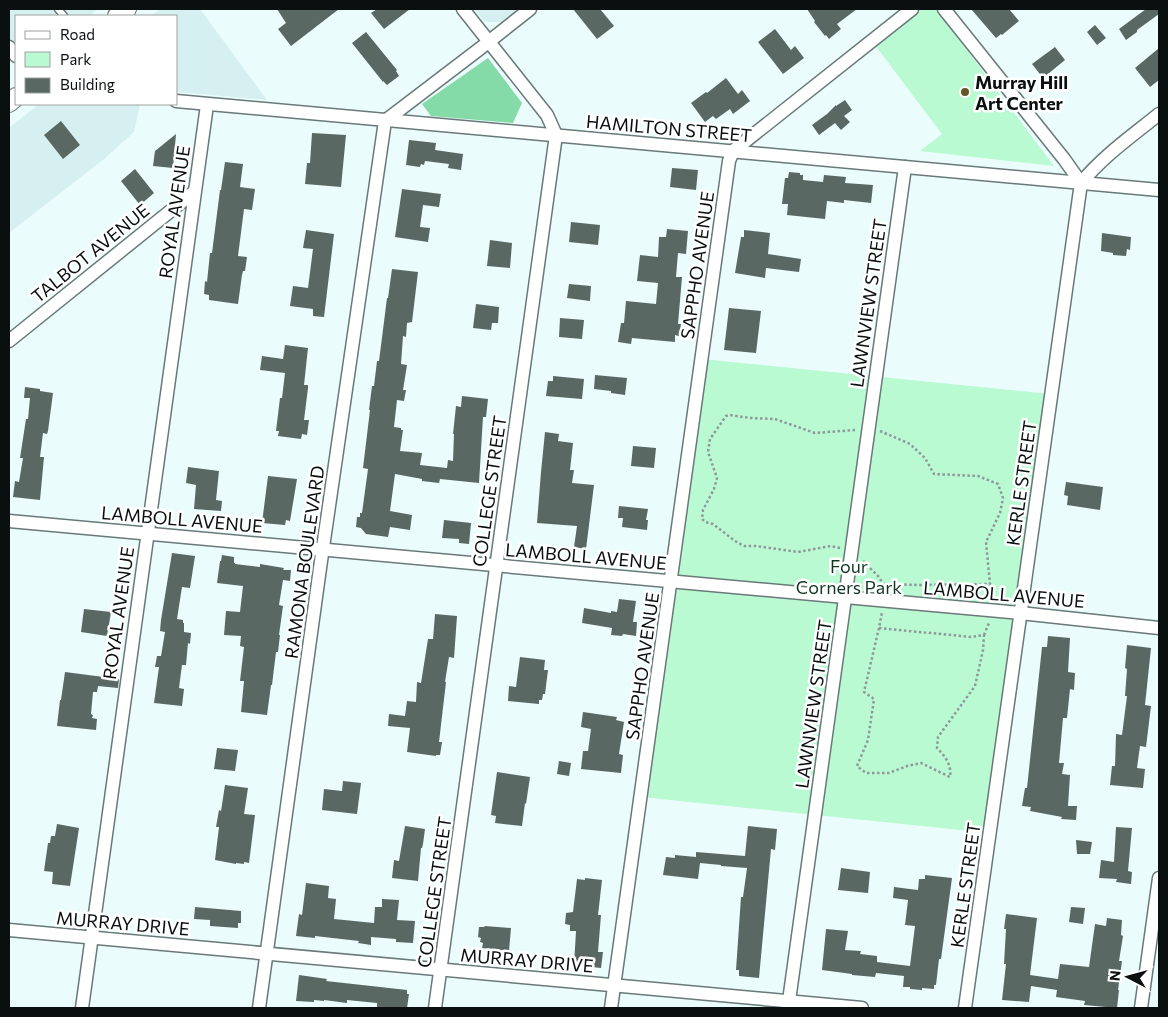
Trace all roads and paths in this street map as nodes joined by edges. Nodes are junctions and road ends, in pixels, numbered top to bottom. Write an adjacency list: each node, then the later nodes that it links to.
1 (463, 9): 5 (street)
2 (530, 9): 5 (street)
3 (912, 9): 11 (street)
4 (944, 9): 13 (street)
5 (490, 42): 9 (street); 10 (street)
6 (178, 101): 7 (street, HAMILTON STREET)
7 (207, 105): 9 (street, HAMILTON STREET); 15 (street, ROYAL AVENUE)
8 (1159, 114): 13 (street)
9 (385, 120): 10 (street, HAMILTON STREET); 22 (street, RAMONA BOULEVARD)
10 (556, 135): 11 (street, HAMILTON STREET); 24 (street, COLLEGE STREET)
11 (733, 151): 12 (street, HAMILTON STREET); 25 (street, SAPPHO AVENUE)
12 (905, 167): 13 (street, HAMILTON STREET); 29 (street, LAWNVIEW STREET)
13 (1081, 183): 14 (street, HAMILTON STREET); 32 (street, KERLE STREET)
14 (1159, 190)
15 (194, 192): 16 (street, TALBOT AVENUE); 20 (street, ROYAL AVENUE)
16 (9, 341)
17 (860, 430): 21 (path)
18 (877, 430): 27 (path)
19 (9, 521): 20 (street, LAMBOLL AVENUE)
20 (147, 534): 22 (street, LAMBOLL AVENUE); 39 (street, ROYAL AVENUE)
21 (843, 549)
22 (323, 550): 24 (street, LAMBOLL AVENUE); 40 (street, RAMONA BOULEVARD)
23 (859, 558): 26 (path)
24 (497, 566): 25 (street, LAMBOLL AVENUE); 41 (street, COLLEGE STREET)
25 (672, 581): 29 (street, LAMBOLL AVENUE); 42 (street, SAPPHO AVENUE)
26 (883, 584): 27 (path); 28 (path)
27 (990, 584): 30 (path)
28 (883, 593)
29 (845, 597): 32 (street, LAMBOLL AVENUE); 43 (street, LAWNVIEW STREET)
30 (993, 603)
31 (882, 608): 34 (path)
32 (1020, 613): 35 (street, LAMBOLL AVENUE); 49 (street, KERLE STREET)
33 (991, 618): 36 (path)
34 (879, 628): 36 (path); 36 (path)
35 (1159, 628)
36 (984, 635)
37 (1159, 878): 50 (street)
38 (9, 930): 39 (street, MURRAY DRIVE)
39 (92, 938): 40 (street, MURRAY DRIVE); 44 (street, ROYAL AVENUE)
40 (267, 953): 41 (street, MURRAY DRIVE); 45 (street, RAMONA BOULEVARD)
41 (441, 970): 42 (street, MURRAY DRIVE); 46 (street, COLLEGE STREET)
42 (615, 985): 43 (street, MURRAY DRIVE); 47 (street, SAPPHO AVENUE)
43 (789, 1005): 48 (street, MURRAY DRIVE)
44 (82, 1008)
45 (260, 1008)
46 (435, 1008)
47 (612, 1008)
48 (862, 1008)
49 (965, 1008)
50 (1141, 1008)

